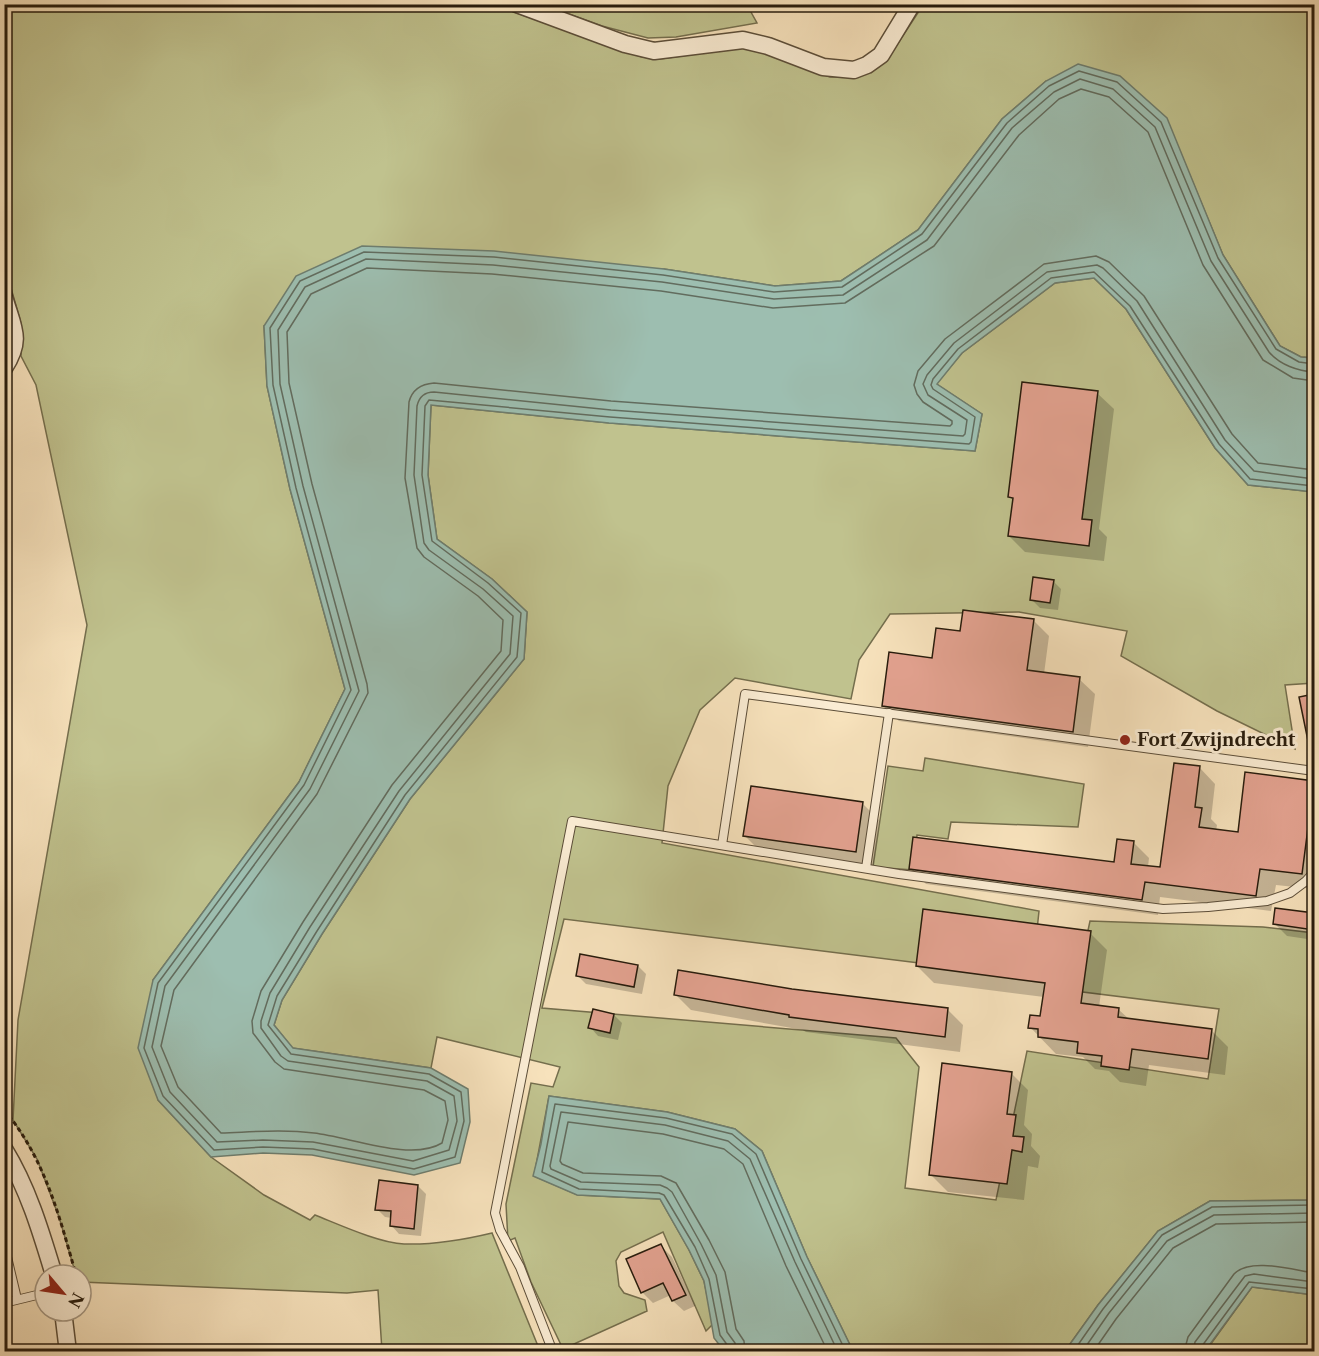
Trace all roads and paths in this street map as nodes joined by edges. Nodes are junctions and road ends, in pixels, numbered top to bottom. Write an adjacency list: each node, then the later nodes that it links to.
1 (517, 4): 2 (street)
2 (912, 4)
3 (4, 297): 4 (street)
4 (4, 369)
5 (889, 713): 6 (lane); 7 (lane); 8 (lane)
6 (1314, 771)
7 (722, 845): 8 (lane); 20 (lane)
8 (866, 868): 9 (lane)
9 (1314, 872)
10 (4, 1110): 14 (path)
11 (4, 1149): 13 (street)
12 (4, 1253): 16 (lane)
13 (50, 1263)
14 (72, 1263)
15 (33, 1296): 16 (lane)
16 (17, 1299): 17 (lane)
17 (4, 1302)
18 (64, 1323): 19 (street)
19 (68, 1352)
20 (553, 1352)

